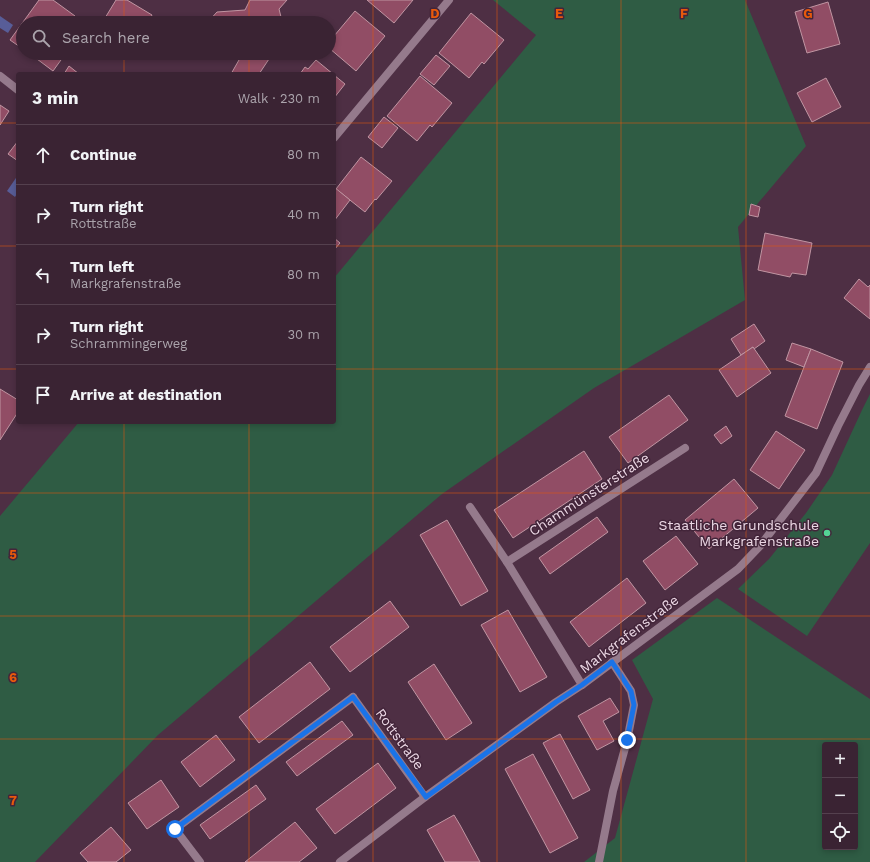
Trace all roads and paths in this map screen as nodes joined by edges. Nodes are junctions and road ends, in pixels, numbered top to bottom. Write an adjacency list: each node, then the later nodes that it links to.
1 (449, 0): 4 (street)
2 (0, 76): 3 (street)
3 (16, 88)
4 (336, 136)
5 (870, 368): 9 (street, Markgrafenstraße)
6 (685, 448): 8 (street, Chammünsterstraße)
7 (470, 506): 8 (street)
8 (507, 562): 10 (street)
9 (612, 662): 10 (street, Markgrafenstraße); 14 (street)
10 (582, 685): 11 (street, Markgrafenstraße)
11 (426, 797): 12 (street, Rottstraße); 13 (street, Markgrafenstraße)
12 (200, 862)
13 (340, 862)
14 (599, 862)

